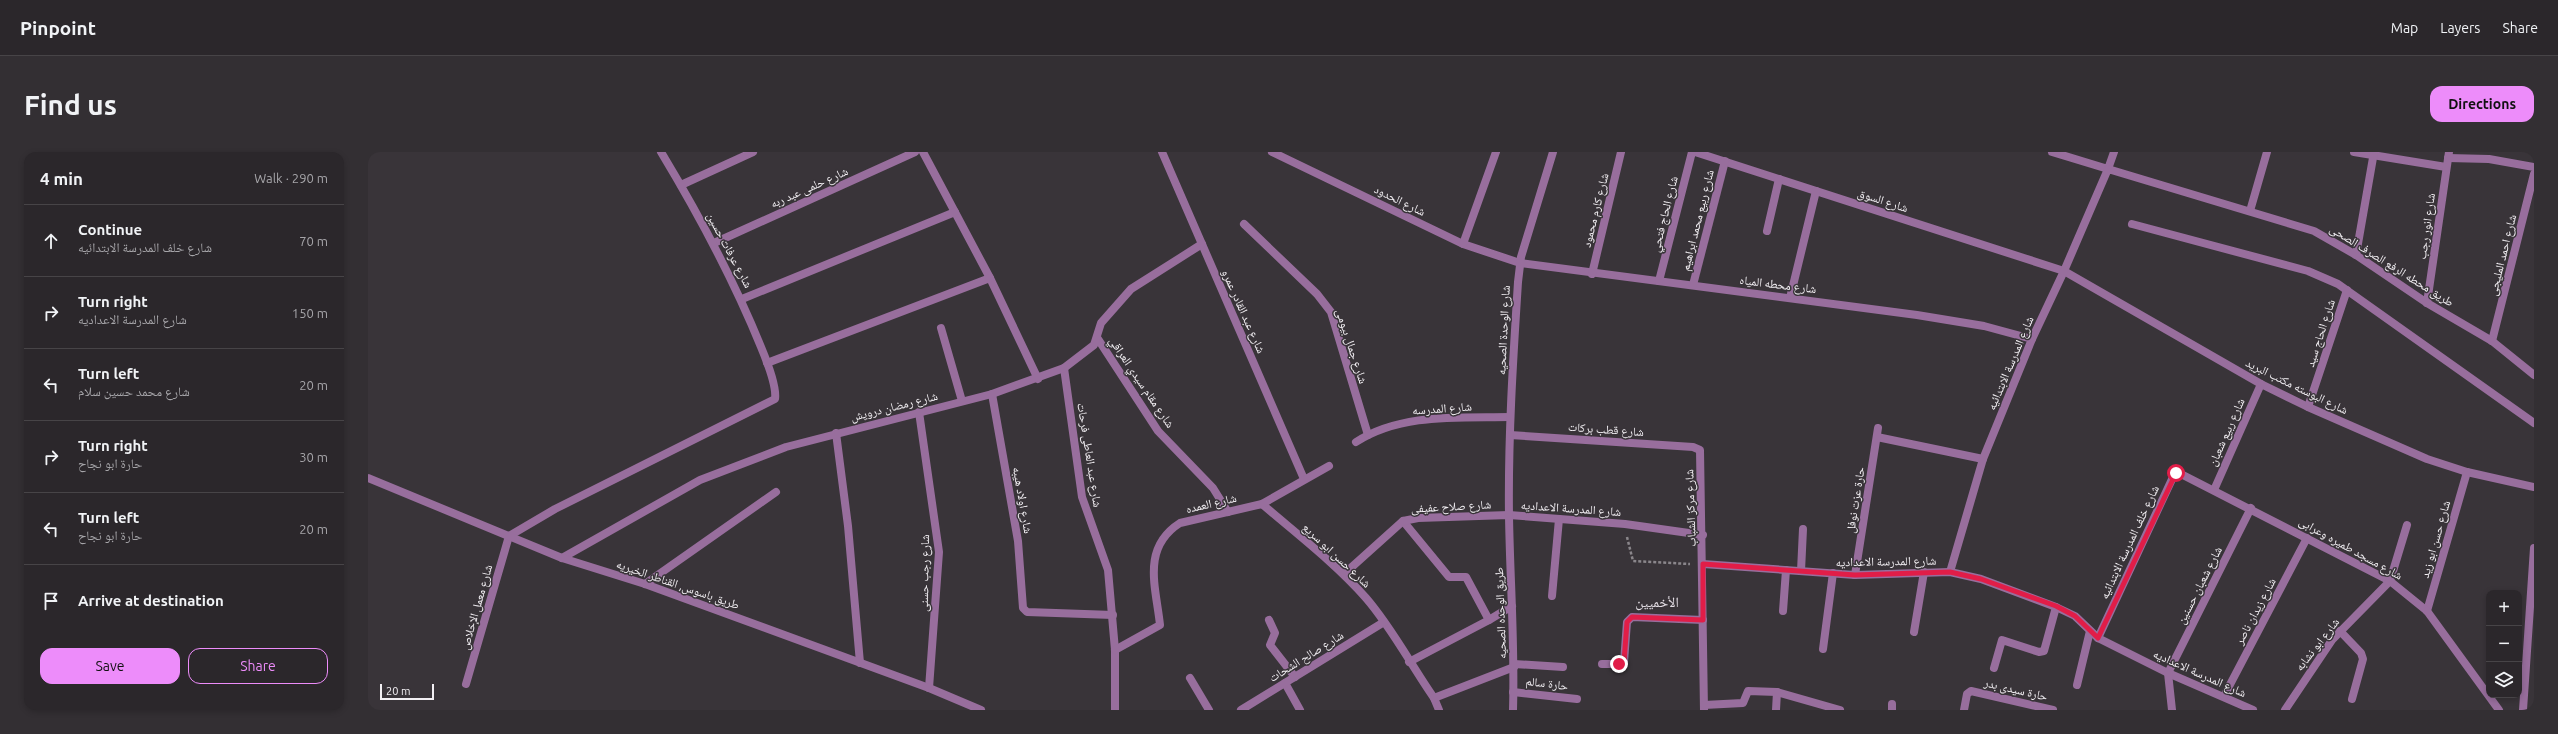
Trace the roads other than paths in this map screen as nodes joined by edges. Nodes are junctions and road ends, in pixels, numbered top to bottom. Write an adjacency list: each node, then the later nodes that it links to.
1 (661, 152): 23 (street, شارع عرفات حسين)
2 (753, 152): 23 (street)
3 (915, 152): 30 (street, شارع حلمى عبد ربه)
4 (923, 152): 26 (street)
5 (1162, 152): 31 (street, شارع عبد القادر عمرو)
6 (1272, 152): 32 (street, شارع الحدود)
7 (1496, 152): 32 (street)
8 (1553, 152): 34 (street, شارع الوحدة الصحيه)
9 (1622, 152): 36 (street, شارع كارم محمود)
10 (1692, 152): 38 (street, شارع الحاج فتحي)
11 (1695, 152): 18 (street, شارع السوق)
12 (2052, 152): 20 (street, طريق محطه الرفع الصرف الصحى)
13 (2114, 152): 20 (street, شارع المدرسة الابتدائيه)
14 (2267, 152): 25 (street)
15 (2354, 152): 16 (street)
16 (2374, 154): 17 (street); 33 (street)
17 (2448, 159): 19 (street); 43 (street, شارع انور رجب)
18 (1725, 162): 22 (street, شارع السوق); 39 (street, شارع ربيع محمد ابراهيم)
19 (2534, 167)
20 (2108, 169): 25 (street, طريق محطه الرفع الصرف الصحى); 35 (street, شارع المدرسة الابتدائيه)
21 (2534, 174): 47 (street, شارع احمد المليجى)
22 (1779, 179): 24 (street, شارع السوق); 29 (street)
23 (681, 185): 30 (street, شارع عرفات حسين)
24 (1816, 191): 35 (street, شارع السوق); 41 (street)
25 (2250, 211): 33 (street, طريق محطه الرفع الصرف الصحى)
26 (955, 212): 37 (street); 42 (street)
27 (1244, 224): 60 (street, شارع جمال بيومى)
28 (2132, 224): 40 (street)
29 (1767, 231)
30 (714, 243): 42 (street, شارع عرفات حسين)
31 (1202, 244): 45 (street, شارع رمضان درويش); 68 (street, شارع عبد القادر عمرو)
32 (1463, 244): 34 (street, شارع الحدود)
33 (2356, 255): 43 (street, طريق محطه الرفع الصرف الصحى)
34 (1520, 263): 36 (street, شارع محطه المياه); 57 (street, شارع الوحدة الصحيه)
35 (2064, 272): 46 (street, شارع المدرسة الابتدائيه); 52 (street, شارع البوسته مكتب البريد)
36 (1592, 274): 38 (street, شارع محطه المياه)
37 (990, 278): 48 (street); 51 (street)
38 (1659, 281): 39 (street, شارع محطه المياه)
39 (1693, 285): 41 (street, شارع محطه المياه)
40 (2347, 290): 55 (street, شارع الحاج سيد); 58 (street)
41 (1790, 298): 46 (street, شارع محطه المياه)
42 (742, 299): 48 (street, شارع عرفات حسين)
43 (2427, 303): 47 (street, طريق محطه الرفع الصرف الصحى)
44 (942, 328): 54 (street)
45 (1098, 339): 49 (street, شارع رمضان درويش); 74 (street, شارع مقام سيدي العراقي)
46 (2032, 339): 64 (street, شارع المدرسة الابتدائيه)
47 (2492, 341): 50 (street, طريق محطه الرفع الصرف الصحى)
48 (767, 363): 81 (street, شارع عرفات حسين)
49 (1064, 368): 51 (street, شارع رمضان درويش); 100 (street, شارع عبد العاطى فرحات)
50 (2534, 375)
51 (1038, 379): 53 (street, شارع رمضان درويش)
52 (2261, 384): 55 (street, شارع البوسته مكتب البريد); 70 (street, شارع ربيع شعبان)
53 (992, 394): 54 (street, شارع رمضان درويش); 100 (street, شارع اولاد هيبه)
54 (962, 401): 56 (street, شارع رمضان درويش)
55 (2308, 407): 66 (street, شارع البوسته مكتب البريد)
56 (919, 412): 59 (street, شارع رمضان درويش); 123 (street, شارع رجب حسنى)
57 (1510, 417): 60 (street, شارع المدرسه); 61 (street, شارع الوحدة الصحيه)
58 (2534, 423)
59 (836, 433): 84 (street, شارع رمضان درويش); 112 (street)
60 (1368, 435): 62 (street, شارع المدرسه)
61 (1510, 435): 63 (street, شارع قطب بركات); 75 (street, شارع الوحدة الصحيه)
62 (1356, 442)
63 (1700, 450): 80 (street, شارع مركز الشباب)
64 (1983, 459): 89 (street, شارع المدرسة الابتدائيه); 92 (street, حارة عزت نوفل)
65 (1329, 466): 68 (street, شارع العمده)
66 (2467, 472): 69 (street, شارع البوسته مكتب البريد); 99 (street, شارع حسن ابو زيد)
67 (368, 478): 81 (street, طريق باسوس, القناطر الخيريه)
68 (1304, 479): 72 (street, شارع العمده)
69 (2534, 487)
70 (2214, 490): 73 (street, شارع مسجد طميره وعرابى); 108 (street, شارع خلف المدرسة الابتدائيه)
71 (776, 492): 94 (street)
72 (1262, 504): 74 (street, شارع العمده); 91 (street, شارع حسن ابو سريع)
73 (2251, 508): 82 (street, شارع مسجد طميره وعرابى); 117 (street, شارع شعبان حسنين)
74 (1228, 512): 110 (street, شارع العمده)
75 (1509, 515): 76 (street, شارع المدرسة الاعداديه); 77 (street, شارع صلاح عفيفى); 96 (street, طريق الوحده الصحيه)
76 (1559, 518): 80 (street, شارع المدرسة الاعداديه); 95 (street)
77 (1403, 521): 91 (street, شارع صلاح عفيفى); 102 (street)
78 (2407, 525): 93 (street)
79 (1803, 529): 87 (street)
80 (1703, 535): 85 (street, شارع مركز الشباب)
81 (509, 536): 84 (street, طريق باسوس, القناطر الخيريه); 121 (street, شارع معمل الإخلاص)
82 (2307, 538): 93 (street, شارع مسجد طميره وعرابى); 126 (street, شارع زيدان ناصر)
83 (2534, 548): 147 (street)
84 (562, 558): 94 (street, طريق باسوس, القناطر الخيريه)
85 (1703, 564): 86 (street, شارع المدرسة الاعداديه); 103 (street, شارع مركز الشباب)
86 (1786, 570): 87 (street, شارع المدرسة الاعداديه); 98 (street)
87 (1801, 571): 90 (street, شارع المدرسة الاعداديه)
88 (1924, 572): 89 (street, شارع المدرسة الاعداديه); 92 (street, شارع المدرسة الاعداديه); 107 (street)
89 (1950, 572): 97 (street, شارع المدرسة الاعداديه)
90 (1833, 573): 92 (street, شارع المدرسة الاعداديه); 109 (street)
91 (1344, 574): 104 (street, شارع حسن ابو سريع)
92 (1855, 575)
93 (2390, 581): 99 (street, شارع مسجد طميره وعرابى); 106 (street, شارع ابو نشابه)
94 (645, 584): 112 (street, طريق باسوس, القناطر الخيريه)
95 (1552, 596)
96 (1512, 606): 102 (street); 114 (street, طريق الوحده الصحيه)
97 (2056, 606): 105 (street, شارع المدرسة الاعداديه); 116 (street)
98 (1783, 611)
99 (2427, 611): 146 (street, شارع مسجد طميره وعرابى)
100 (1113, 615): 110 (street, شارع عبد العاطى فرحات)
101 (1269, 620): 118 (street)
102 (1489, 620): 111 (street)
103 (1703, 620): 113 (street); 130 (street, شارع مركز الشباب)
104 (1384, 622): 111 (street, شارع حسن ابو سريع); 118 (street, شارع صالح الشحات)
105 (2090, 631): 108 (street, شارع المدرسة الاعداديه); 122 (street)
106 (2340, 631): 129 (street); 145 (street, شارع ابو نشابه)
107 (1914, 632)
108 (2098, 638): 117 (street, شارع المدرسة الاعداديه)
109 (1823, 649)
110 (1115, 650): 133 (street, شارع عبد العاطى فرحات)
111 (1409, 662): 127 (street, شارع حسن ابو سريع)
112 (860, 663): 123 (street, طريق باسوس, القناطر الخيريه)
113 (1602, 664)
114 (1514, 665): 115 (street); 124 (street, طريق الوحده الصحيه); 127 (street)
115 (1563, 667)
116 (1994, 668)
117 (2168, 673): 126 (street, شارع المدرسة الاعداديه); 143 (street)
118 (1295, 677): 120 (street, شارع صالح الشحات)
119 (1190, 678): 134 (street)
120 (1285, 683): 135 (street, شارع صالح الشحات); 136 (street)
121 (466, 684)
122 (2077, 685)
123 (929, 688): 132 (street, طريق باسوس, القناطر الخيريه)
124 (1513, 692): 128 (street, حارة سالم); 138 (street, طريق الوحده الصحيه)
125 (1777, 692): 130 (street); 139 (street); 140 (street)
126 (2224, 696): 144 (street, شارع المدرسة الاعداديه)
127 (1434, 698): 137 (street, شارع حسن ابو سريع)
128 (1577, 699)
129 (2352, 699)
130 (1704, 707)
131 (2022, 707): 141 (street, حارة سيدى بدر); 142 (street, حارة سيدى بدر)
132 (981, 710)
133 (1115, 710)
134 (1209, 710)
135 (1241, 710)
136 (1300, 710)
137 (1439, 710)
138 (1512, 710)
139 (1776, 710)
140 (1840, 710)
141 (1964, 710)
142 (2053, 710)
143 (2172, 710)
144 (2253, 710)
145 (2285, 710)
146 (2499, 710)
147 (2523, 710)

